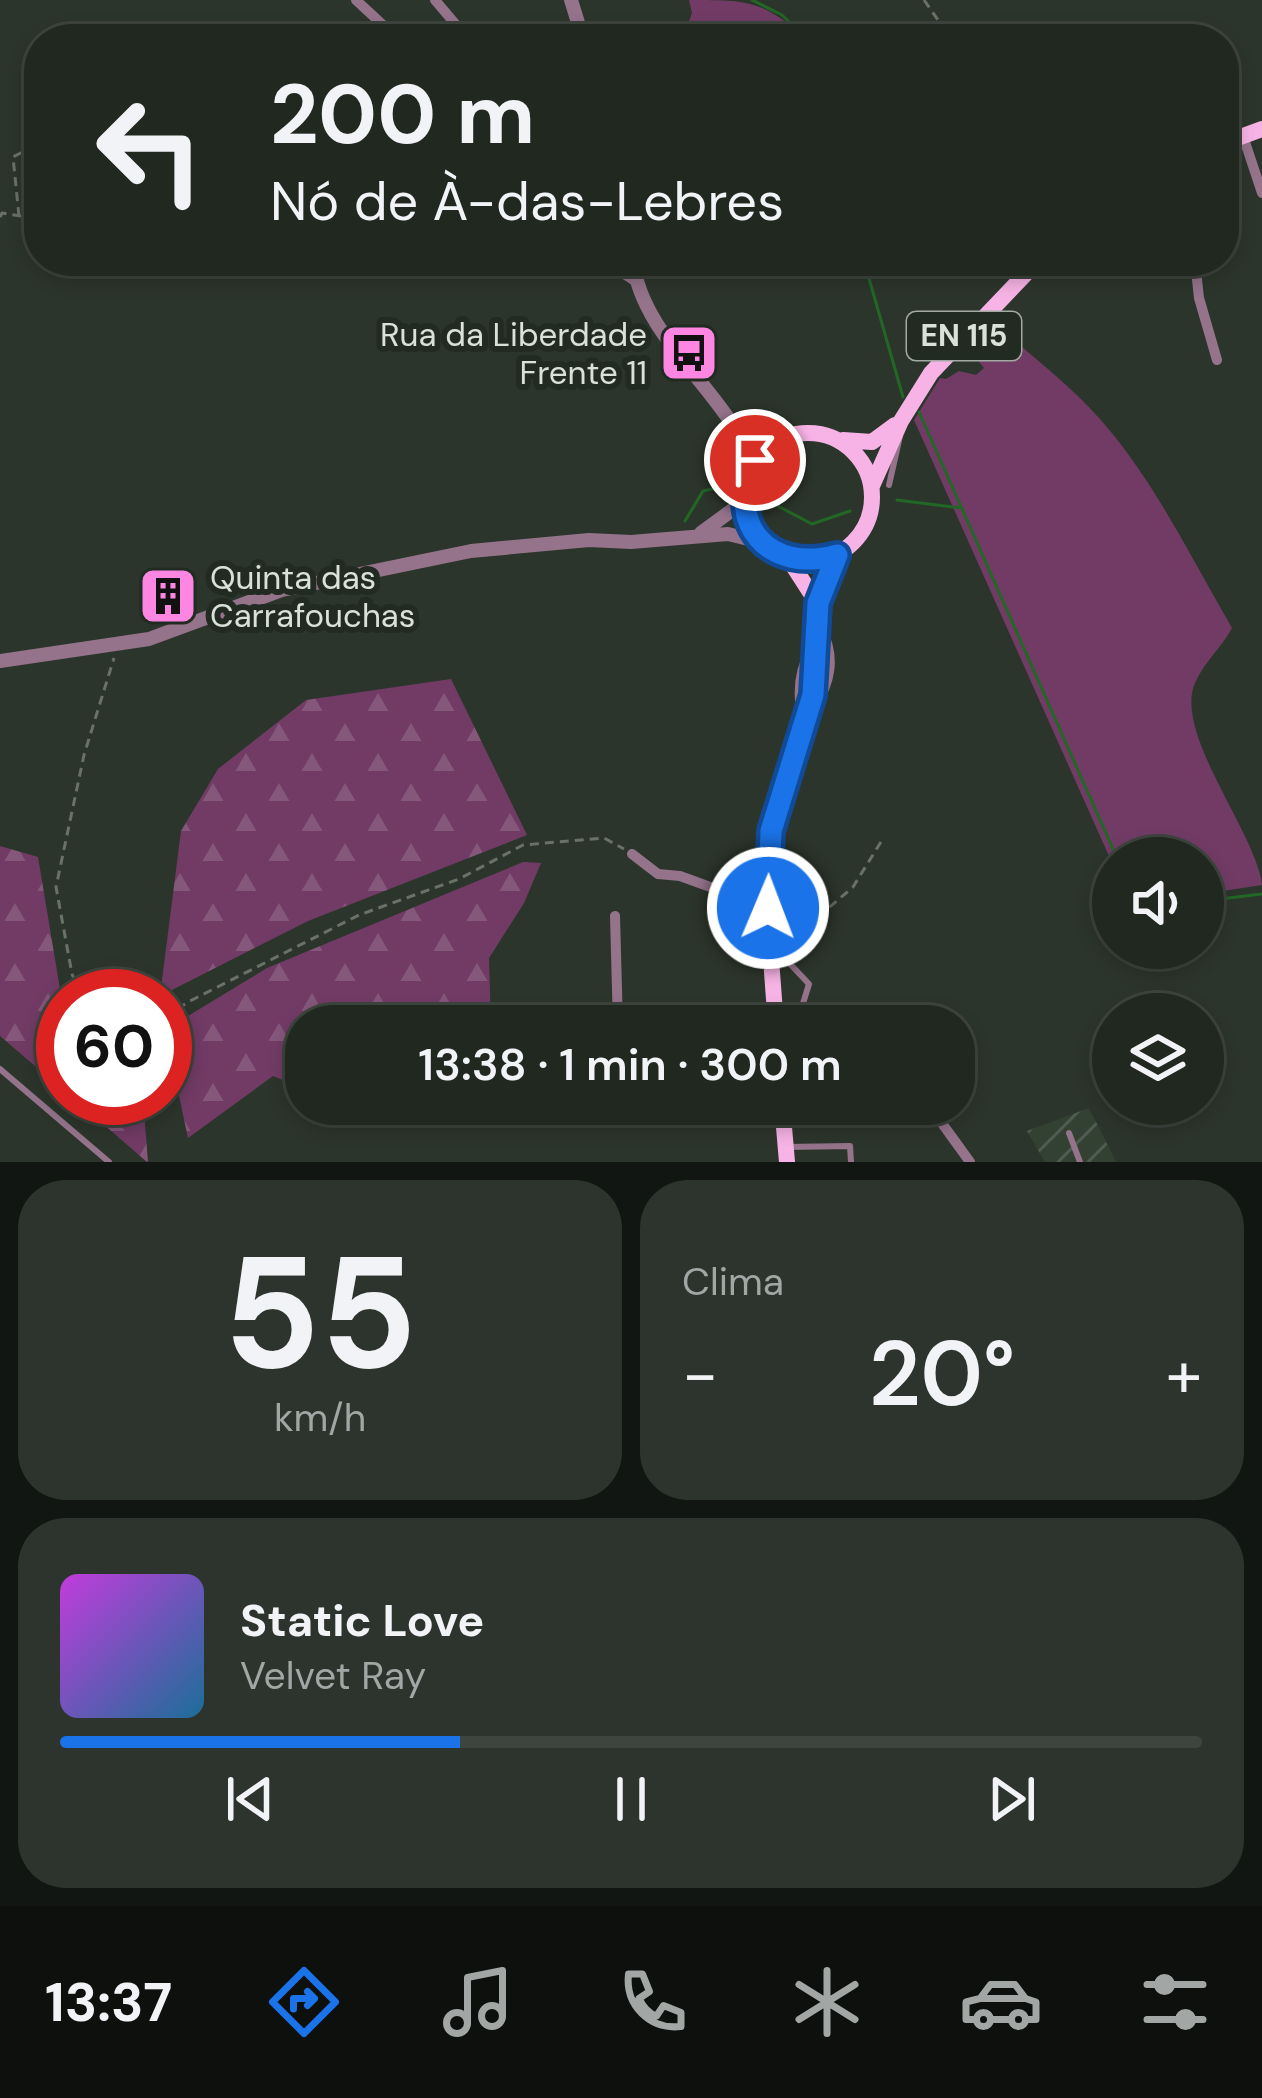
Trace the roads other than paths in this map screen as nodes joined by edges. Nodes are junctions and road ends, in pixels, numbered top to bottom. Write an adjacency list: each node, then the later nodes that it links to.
1 (356, 0): 3 (street)
2 (434, 0): 4 (street)
3 (382, 24)
4 (455, 24)
5 (1262, 129): 6 (main road)
6 (1243, 136): 7 (main road); 8 (street)
7 (1239, 137)
8 (1262, 193)
9 (628, 276): 13 (street)
10 (635, 276): 13 (street)
11 (1024, 276): 15 (main road, EN 115)
12 (1197, 276): 14 (street)
13 (635, 280): 16 (street)
14 (1217, 360)
15 (901, 421): 17 (main road); 20 (main road, EN 115)
16 (735, 428): 18 (street); 19 (street)
17 (835, 438): 18 (main road); 20 (main road)
18 (781, 439): 19 (main road)
19 (746, 480): 21 (main road)
20 (880, 485): 24 (main road, EN 115)
21 (743, 502): 22 (street); 23 (main road)
22 (696, 536): 23 (street); 27 (street)
23 (761, 542): 25 (main road)
24 (837, 555): 25 (main road); 26 (main road, EN 115)
25 (788, 558): 26 (main road)
26 (818, 618): 29 (main road, EN 115)
27 (0, 661)
28 (632, 854): 29 (street)
29 (768, 911): 31 (main road, EN 115)
30 (615, 916): 32 (street)
31 (770, 945): 33 (main road, EN 115); 34 (lane)
32 (617, 1005)
33 (774, 1005)
34 (802, 1005)
35 (0, 1069): 40 (lane)
36 (784, 1125): 39 (main road)
37 (943, 1125): 42 (street)
38 (1069, 1132): 43 (lane)
39 (786, 1155): 41 (lane)
40 (109, 1162)
41 (851, 1162)
42 (970, 1162)
43 (1080, 1162)

